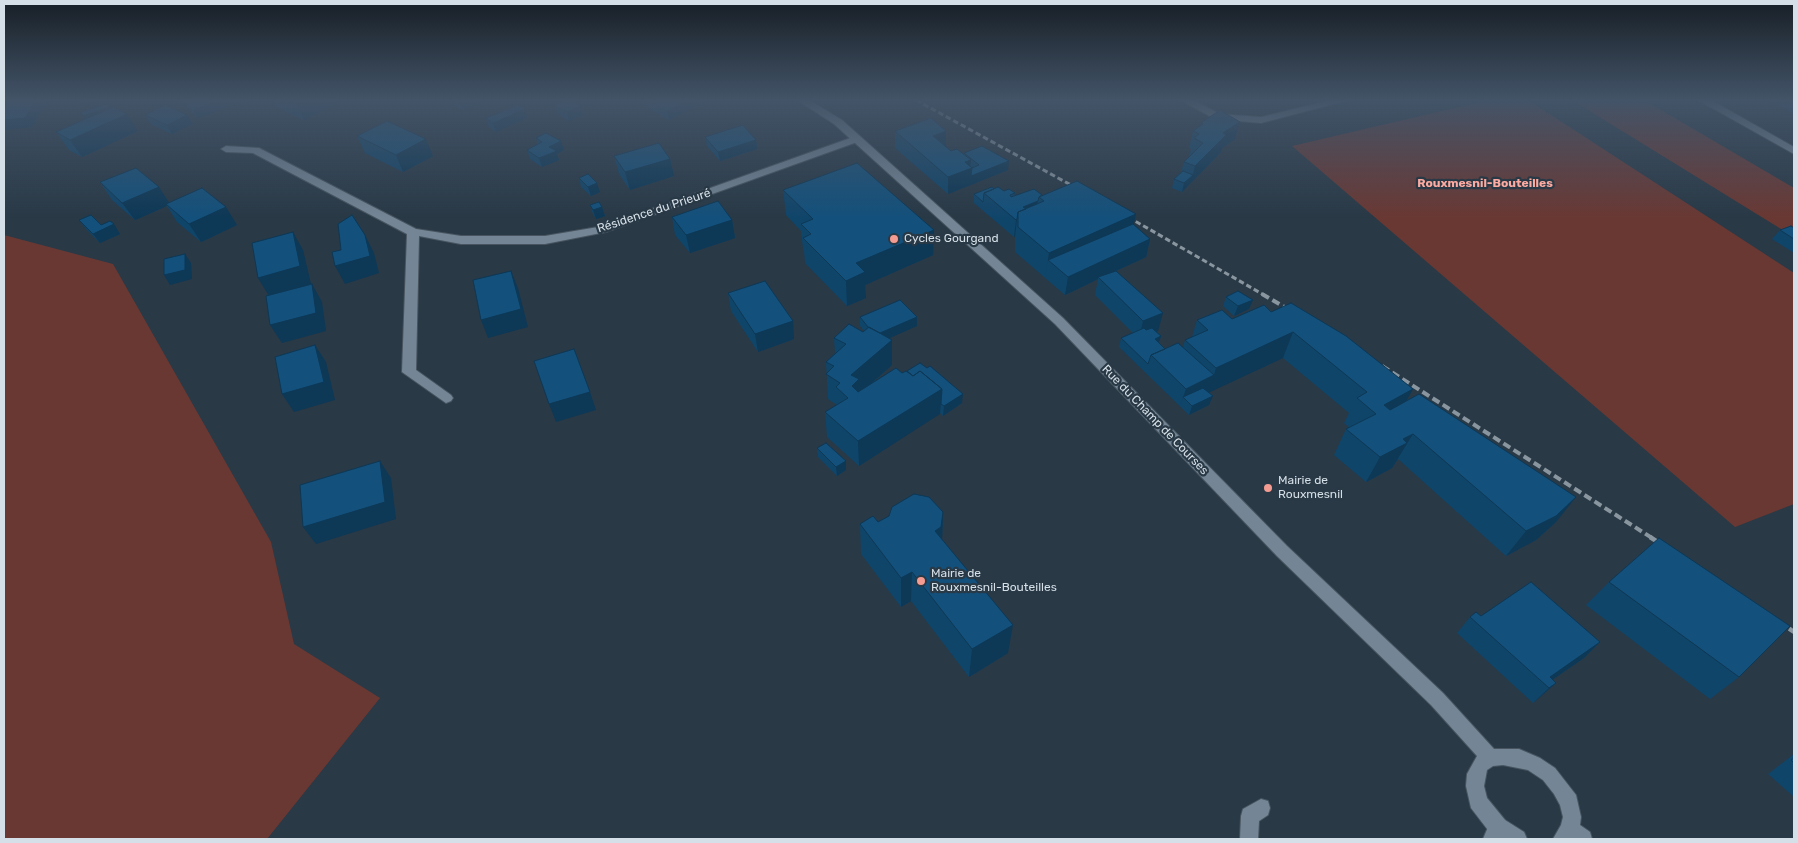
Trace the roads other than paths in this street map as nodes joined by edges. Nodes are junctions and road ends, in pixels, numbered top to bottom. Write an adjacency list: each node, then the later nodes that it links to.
1 (855, 139): 6 (street, Résidence du Prieuré)
2 (856, 139): 8 (main road, Rue du Champ de Courses)
3 (1773, 139): 5 (street)
4 (226, 149): 6 (street, Résidence du Prieuré)
5 (1794, 151)
6 (414, 232): 7 (street)
7 (446, 398)
8 (1490, 758): 10 (street); 11 (street)
9 (1261, 808): 12 (street)
10 (1495, 833): 13 (street)
11 (1572, 836)
12 (1249, 839)
13 (1517, 839)

